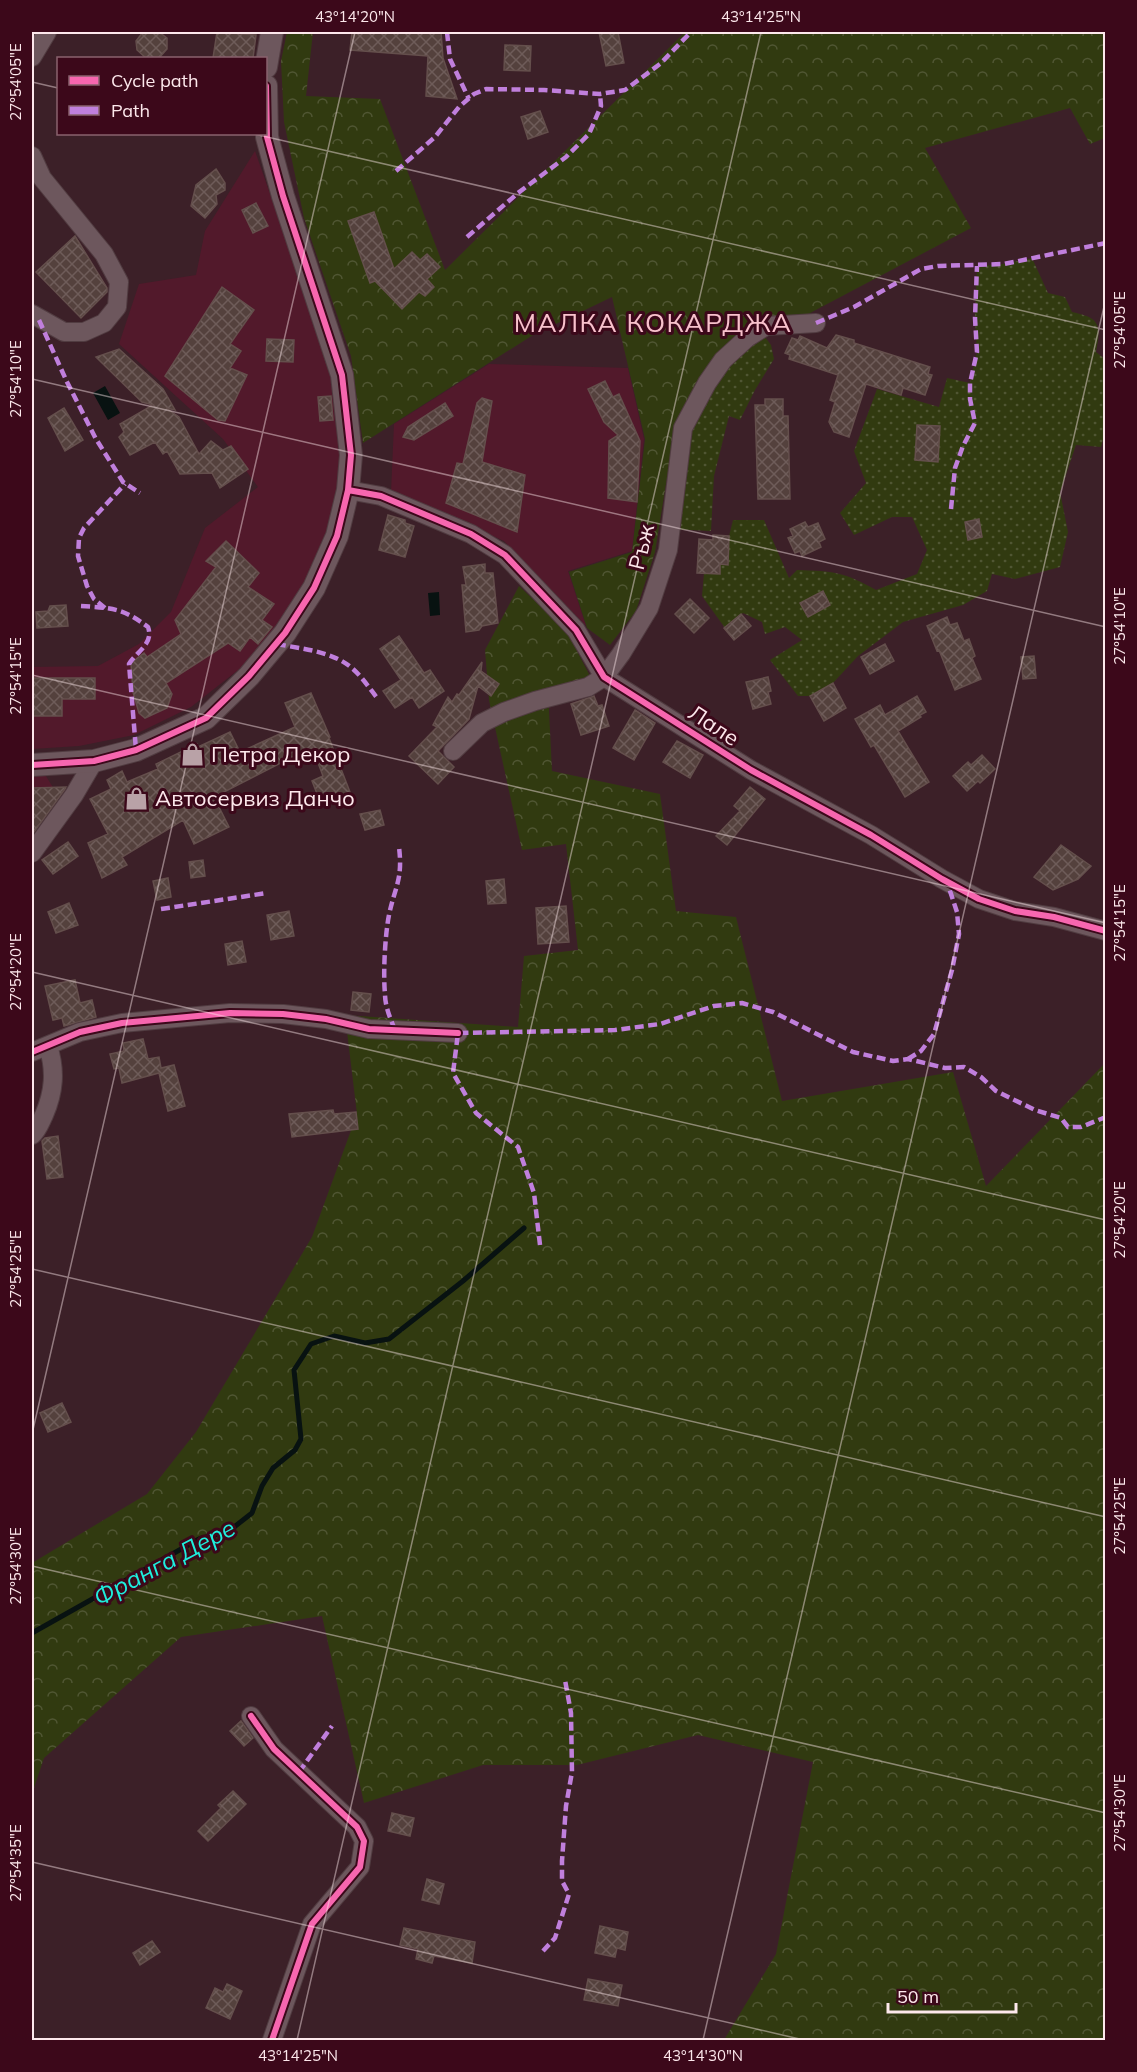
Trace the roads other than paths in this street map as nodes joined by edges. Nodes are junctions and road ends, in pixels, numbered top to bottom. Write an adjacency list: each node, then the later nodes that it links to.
1 (47, 32): 3 (street)
2 (272, 32): 4 (street)
3 (32, 57)
4 (267, 61)
5 (267, 135): 9 (street)
6 (32, 156): 7 (street)
7 (32, 314)
8 (816, 323): 10 (street, Ръж)
9 (348, 490): 10 (street, Лале); 12 (street)
10 (604, 677): 11 (street, Ръж); 15 (street, Лале)
11 (453, 751)
12 (94, 761): 13 (street); 14 (street)
13 (32, 765)
14 (32, 852)
15 (1106, 931)
16 (458, 1033): 17 (street)
17 (40, 1049): 18 (street)
18 (32, 1135)
19 (251, 1716): 20 (street)
20 (272, 2040)

